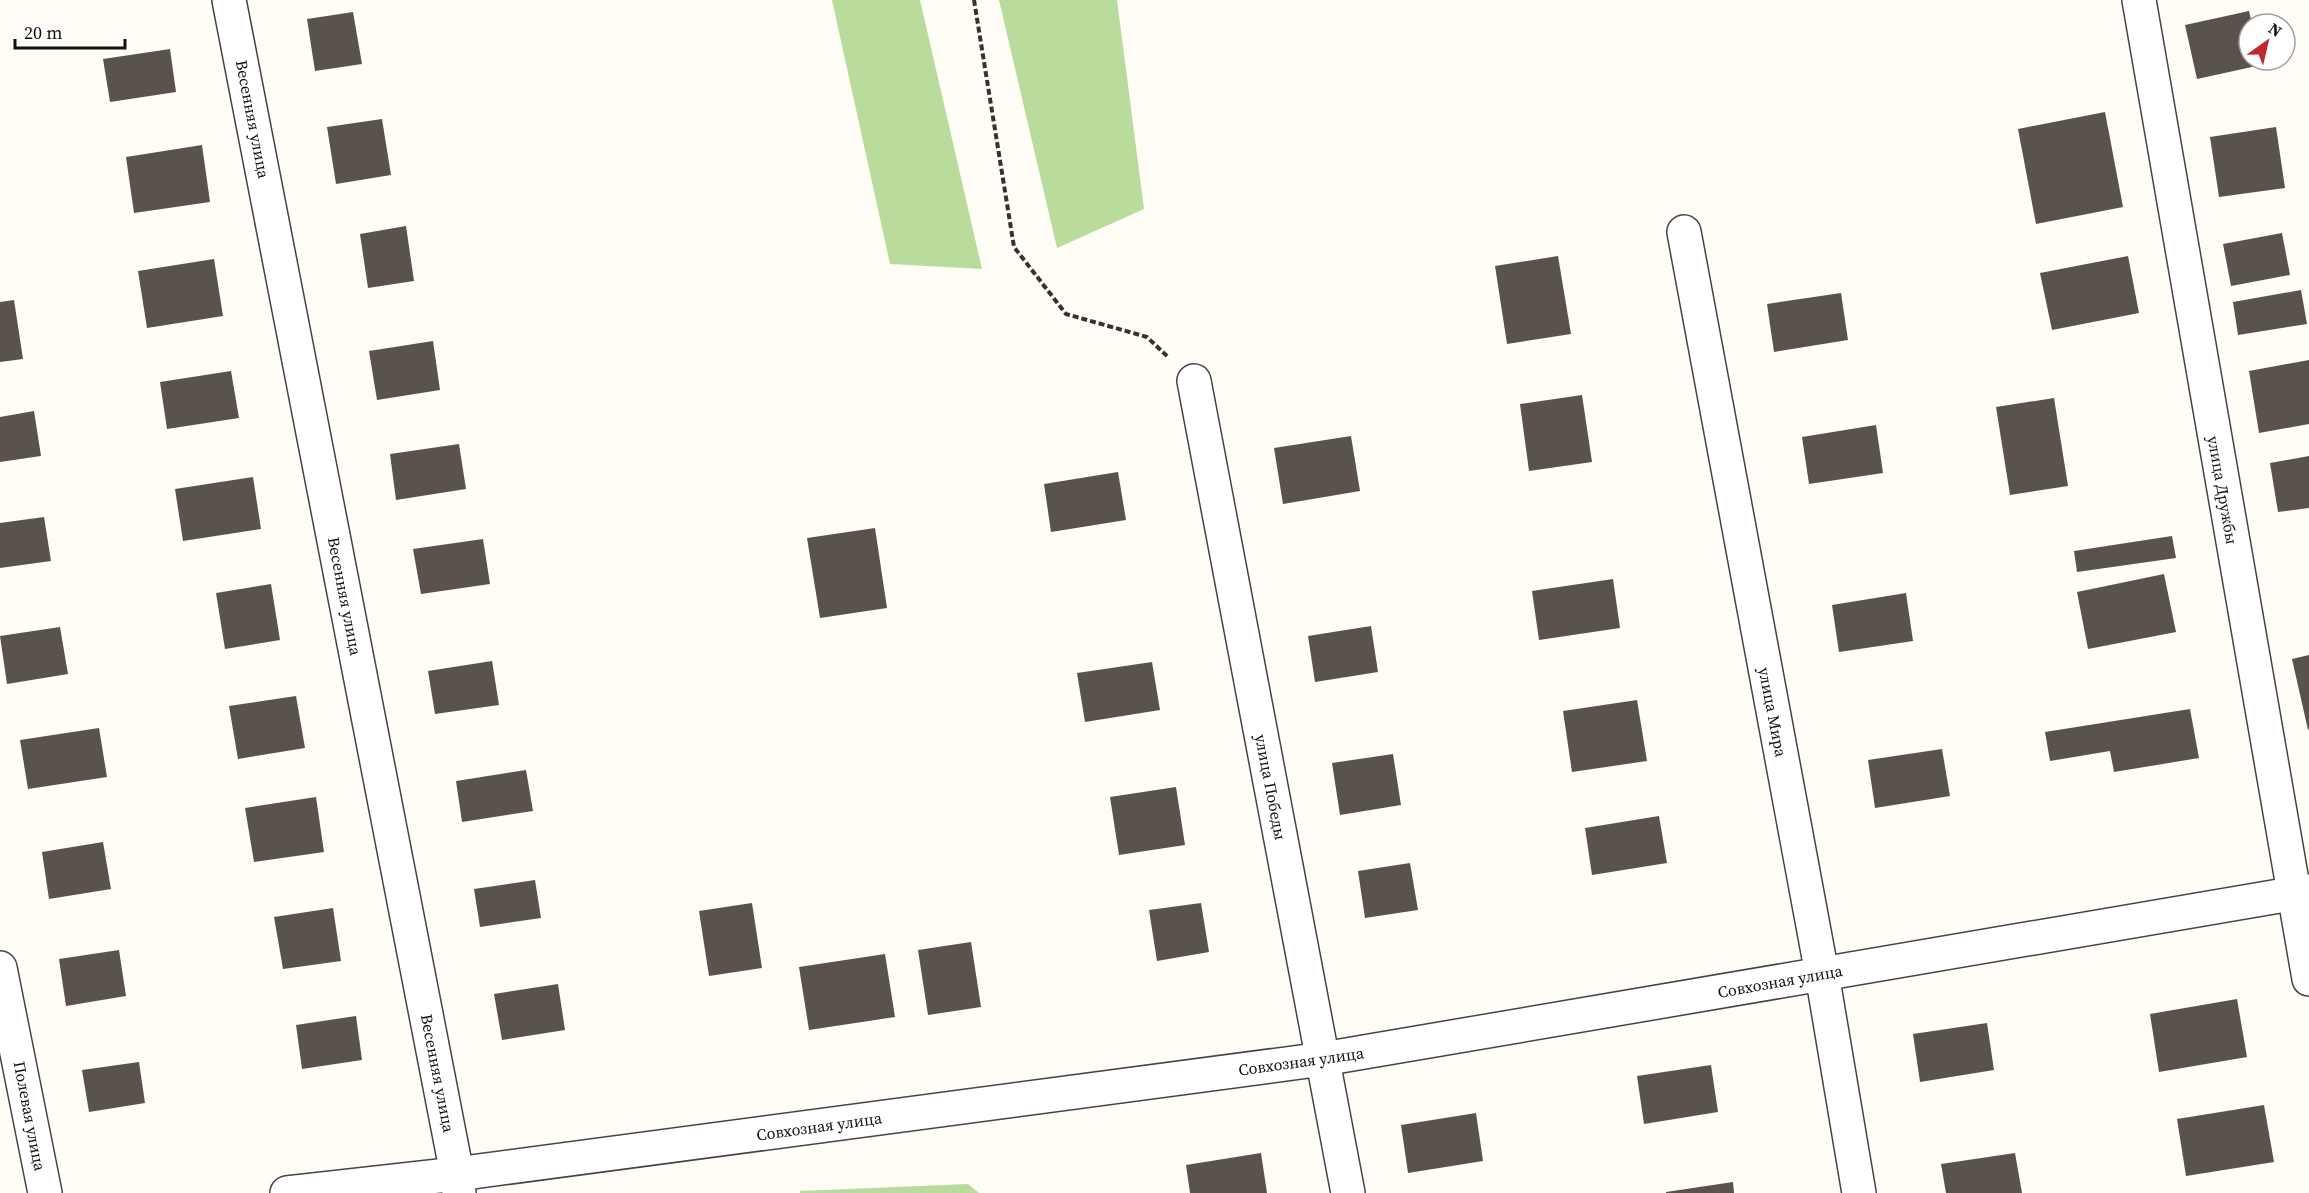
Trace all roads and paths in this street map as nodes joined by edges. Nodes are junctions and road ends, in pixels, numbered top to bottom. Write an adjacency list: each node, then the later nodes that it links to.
1 (230, 0): 11 (street, Весенняя улица)
2 (974, 0): 5 (path)
3 (2139, 0): 6 (street, улица Дружбы)
4 (1684, 232): 8 (street, улица Мира)
5 (1194, 381): 10 (street, улица Победы)
6 (2301, 892): 8 (street, Совхозная улица); 9 (street, улица Дружбы)
7 (0, 968): 12 (street, Полевая улица)
8 (1822, 974): 10 (street, Совхозная улица); 15 (street, улица Мира)
9 (2309, 979)
10 (1323, 1059): 11 (street, Совхозная улица); 14 (street, улица Победы)
11 (458, 1184): 13 (street, Совхозная улица)
12 (45, 1193)
13 (287, 1193)
14 (1348, 1193)
15 (1859, 1193)

